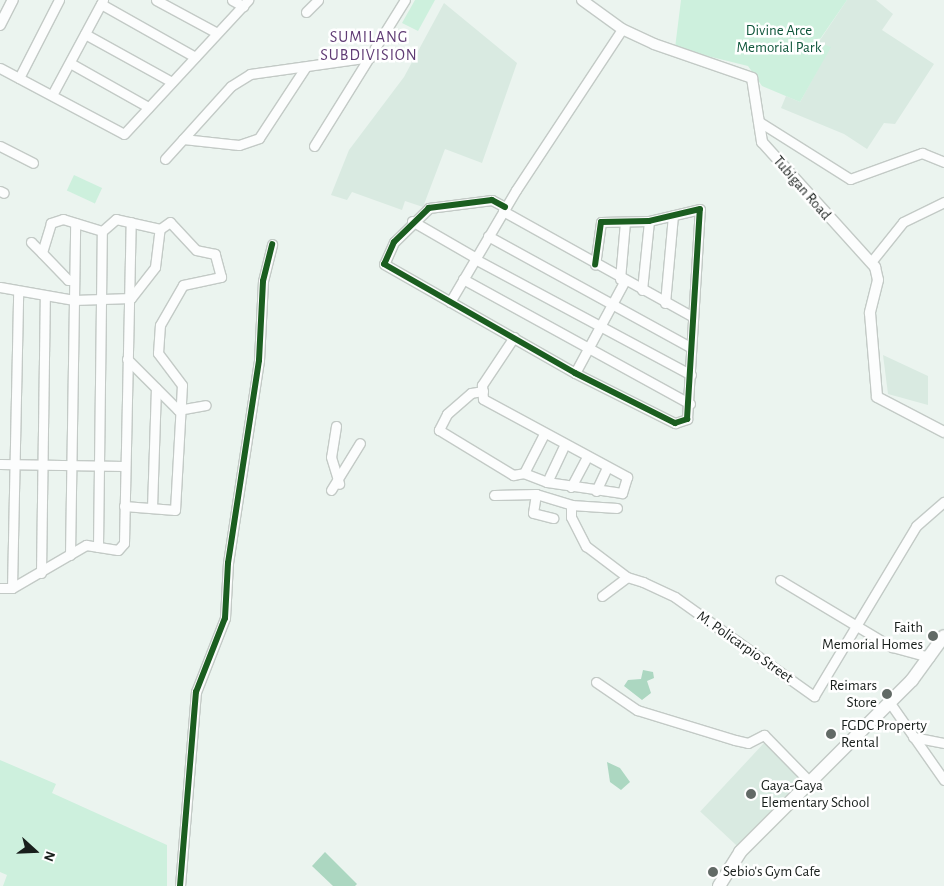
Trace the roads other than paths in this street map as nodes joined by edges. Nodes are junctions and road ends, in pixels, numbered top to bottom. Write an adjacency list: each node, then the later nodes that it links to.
1 (13, 0): 11 (street)
2 (59, 0): 20 (street)
3 (156, 0): 13 (street)
4 (232, 0): 9 (street)
5 (318, 0): 10 (street)
6 (405, 0): 16 (street)
7 (582, 0): 12 (street, Tubigan Road)
8 (102, 2): 14 (street); 15 (street)
9 (246, 3): 13 (street)
10 (306, 12)
11 (0, 25)
12 (622, 29): 24 (street, Tubigan Road); 32 (street)
13 (217, 33): 15 (street)
14 (85, 34): 17 (street); 21 (street)
15 (195, 57): 21 (street)
16 (371, 57): 19 (street); 27 (street)
17 (70, 63): 22 (street); 23 (street)
18 (0, 68): 20 (street)
19 (305, 68): 25 (street); 25 (street)
20 (19, 78): 22 (street)
21 (172, 82): 23 (street)
22 (52, 95): 23 (street)
23 (148, 107)
24 (758, 122): 29 (street); 46 (street, Tubigan Road)
25 (183, 139): 28 (street)
26 (0, 146): 30 (street)
27 (314, 146)
28 (166, 159)
29 (944, 162)
30 (33, 163)
31 (944, 202): 46 (street)
32 (504, 209): 34 (street); 41 (street); 47 (street)
33 (673, 215): 35 (street); 59 (street); 61 (street)
34 (412, 221): 45 (street); 58 (street)
35 (649, 221): 37 (street); 52 (street)
36 (131, 222): 39 (street); 40 (street); 55 (street)
37 (625, 222): 47 (street); 50 (street)
38 (75, 223): 40 (street); 44 (street); 49 (street)
39 (160, 229): 55 (street); 73 (street)
40 (102, 231): 56 (street)
41 (488, 236): 45 (street); 60 (street)
42 (31, 242): 44 (street)
43 (272, 244): 118 (street)
44 (42, 253): 49 (street)
45 (475, 259): 48 (street); 62 (street)
46 (871, 262): 75 (street, Tubigan Road)
47 (595, 265): 50 (street)
48 (464, 279): 58 (street); 65 (street)
49 (74, 280): 57 (street)
50 (622, 280): 52 (street); 60 (street)
51 (0, 287): 53 (street)
52 (642, 290): 59 (street)
53 (18, 291): 54 (street); 81 (street)
54 (45, 297): 57 (street); 82 (street)
55 (128, 298): 56 (street); 66 (street)
56 (102, 299): 57 (street); 84 (street)
57 (74, 300): 83 (street)
58 (450, 302): 63 (street)
59 (665, 303): 61 (street)
60 (612, 304): 62 (street); 64 (street)
61 (690, 315): 64 (street)
62 (600, 326): 65 (street); 68 (street)
63 (514, 337): 67 (street); 70 (street)
64 (690, 347): 68 (street)
65 (588, 349): 67 (street); 71 (street)
66 (127, 359): 69 (street); 85 (street)
67 (575, 373): 71 (street)
68 (690, 375): 71 (street)
69 (156, 388): 73 (street); 98 (street)
70 (483, 391): 76 (street); 87 (street)
71 (690, 404)
72 (206, 405): 73 (street)
73 (178, 410): 98 (street)
74 (336, 426): 89 (street)
75 (944, 432)
76 (544, 434): 78 (street); 87 (street)
77 (360, 443): 89 (street)
78 (565, 444): 79 (street); 88 (street)
79 (587, 457): 86 (street); 90 (street)
80 (0, 464): 81 (street)
81 (15, 464): 82 (street); 107 (street)
82 (42, 464): 83 (street); 103 (street)
83 (70, 464): 84 (street); 102 (street)
84 (99, 466): 85 (street); 101 (street)
85 (124, 466): 97 (street)
86 (607, 467): 92 (street); 92 (street)
87 (524, 473): 88 (street)
88 (547, 482): 90 (street)
89 (339, 484): 91 (street)
90 (571, 487): 92 (street)
91 (331, 490)
92 (596, 491)
93 (536, 494): 94 (street); 96 (street); 100 (street)
94 (494, 495)
95 (944, 502): 109 (street, M. Policarpio Street)
96 (571, 505): 99 (street); 104 (street)
97 (124, 506): 98 (street); 101 (street)
98 (152, 508)
99 (616, 508)
100 (553, 518)
101 (98, 547): 102 (street)
102 (70, 555): 103 (street)
103 (41, 573): 107 (street)
104 (627, 577): 108 (street); 109 (street, M. Policarpio Street)
105 (780, 580): 109 (street)
106 (0, 588): 107 (street)
107 (12, 588)
108 (602, 596)
109 (859, 624): 111 (street)
110 (944, 636): 111 (main road)
111 (930, 657): 113 (main road)
112 (596, 682): 117 (street)
113 (890, 703): 114 (street); 117 (main road)
114 (913, 737): 115 (street); 116 (street)
115 (944, 743)
116 (944, 780)
117 (811, 783): 119 (main road)
118 (180, 886)
119 (719, 886)

